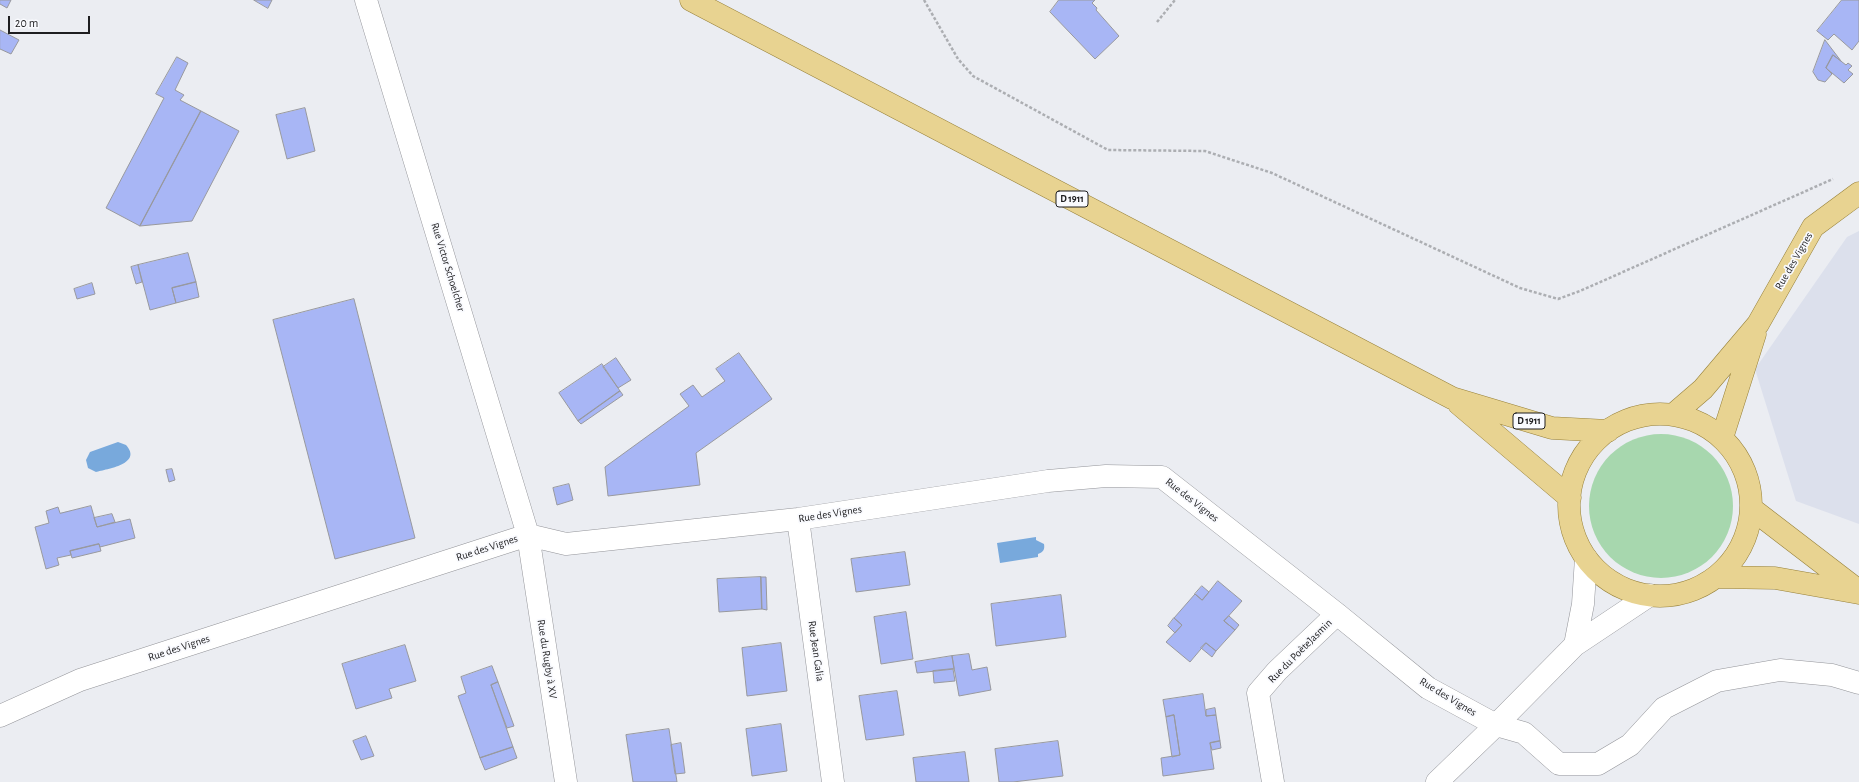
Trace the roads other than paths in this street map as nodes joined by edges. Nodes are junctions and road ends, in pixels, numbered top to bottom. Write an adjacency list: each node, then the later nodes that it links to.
1 (366, 0): 12 (street, Rue Victor Schoelcher)
2 (691, 0): 5 (main road, D 1911)
3 (1859, 193): 4 (main road, Rue des Vignes)
4 (1758, 324): 6 (main road, Rue des Vignes); 8 (main road, Rue des Vignes)
5 (1452, 398): 7 (main road, D 1911); 9 (main road, D 1911)
6 (1674, 414): 7 (main road); 8 (main road)
7 (1608, 431): 9 (main road)
8 (1722, 438): 10 (main road)
9 (1570, 498): 13 (main road)
10 (1752, 509): 14 (main road); 15 (main road)
11 (798, 519): 12 (street, Rue des Vignes); 17 (street, Rue des Vignes); 23 (street, Rue Jean Galia)
12 (528, 535): 20 (street, Rue des Vignes); 22 (street, Rue du Rugby à XV)
13 (1586, 558): 16 (main road); 18 (street)
14 (1716, 577): 15 (main road); 16 (main road)
15 (1859, 592)
16 (1650, 595): 18 (street)
17 (1337, 614): 21 (street, Rue des Vignes); 24 (street, Rue du PoèteJasmin)
18 (1575, 645): 21 (street)
19 (1859, 683): 21 (street, Rue des Vignes)
20 (0, 716)
21 (1496, 725): 25 (street)
22 (566, 782)
23 (833, 782)
24 (1273, 782)
25 (1437, 782)

